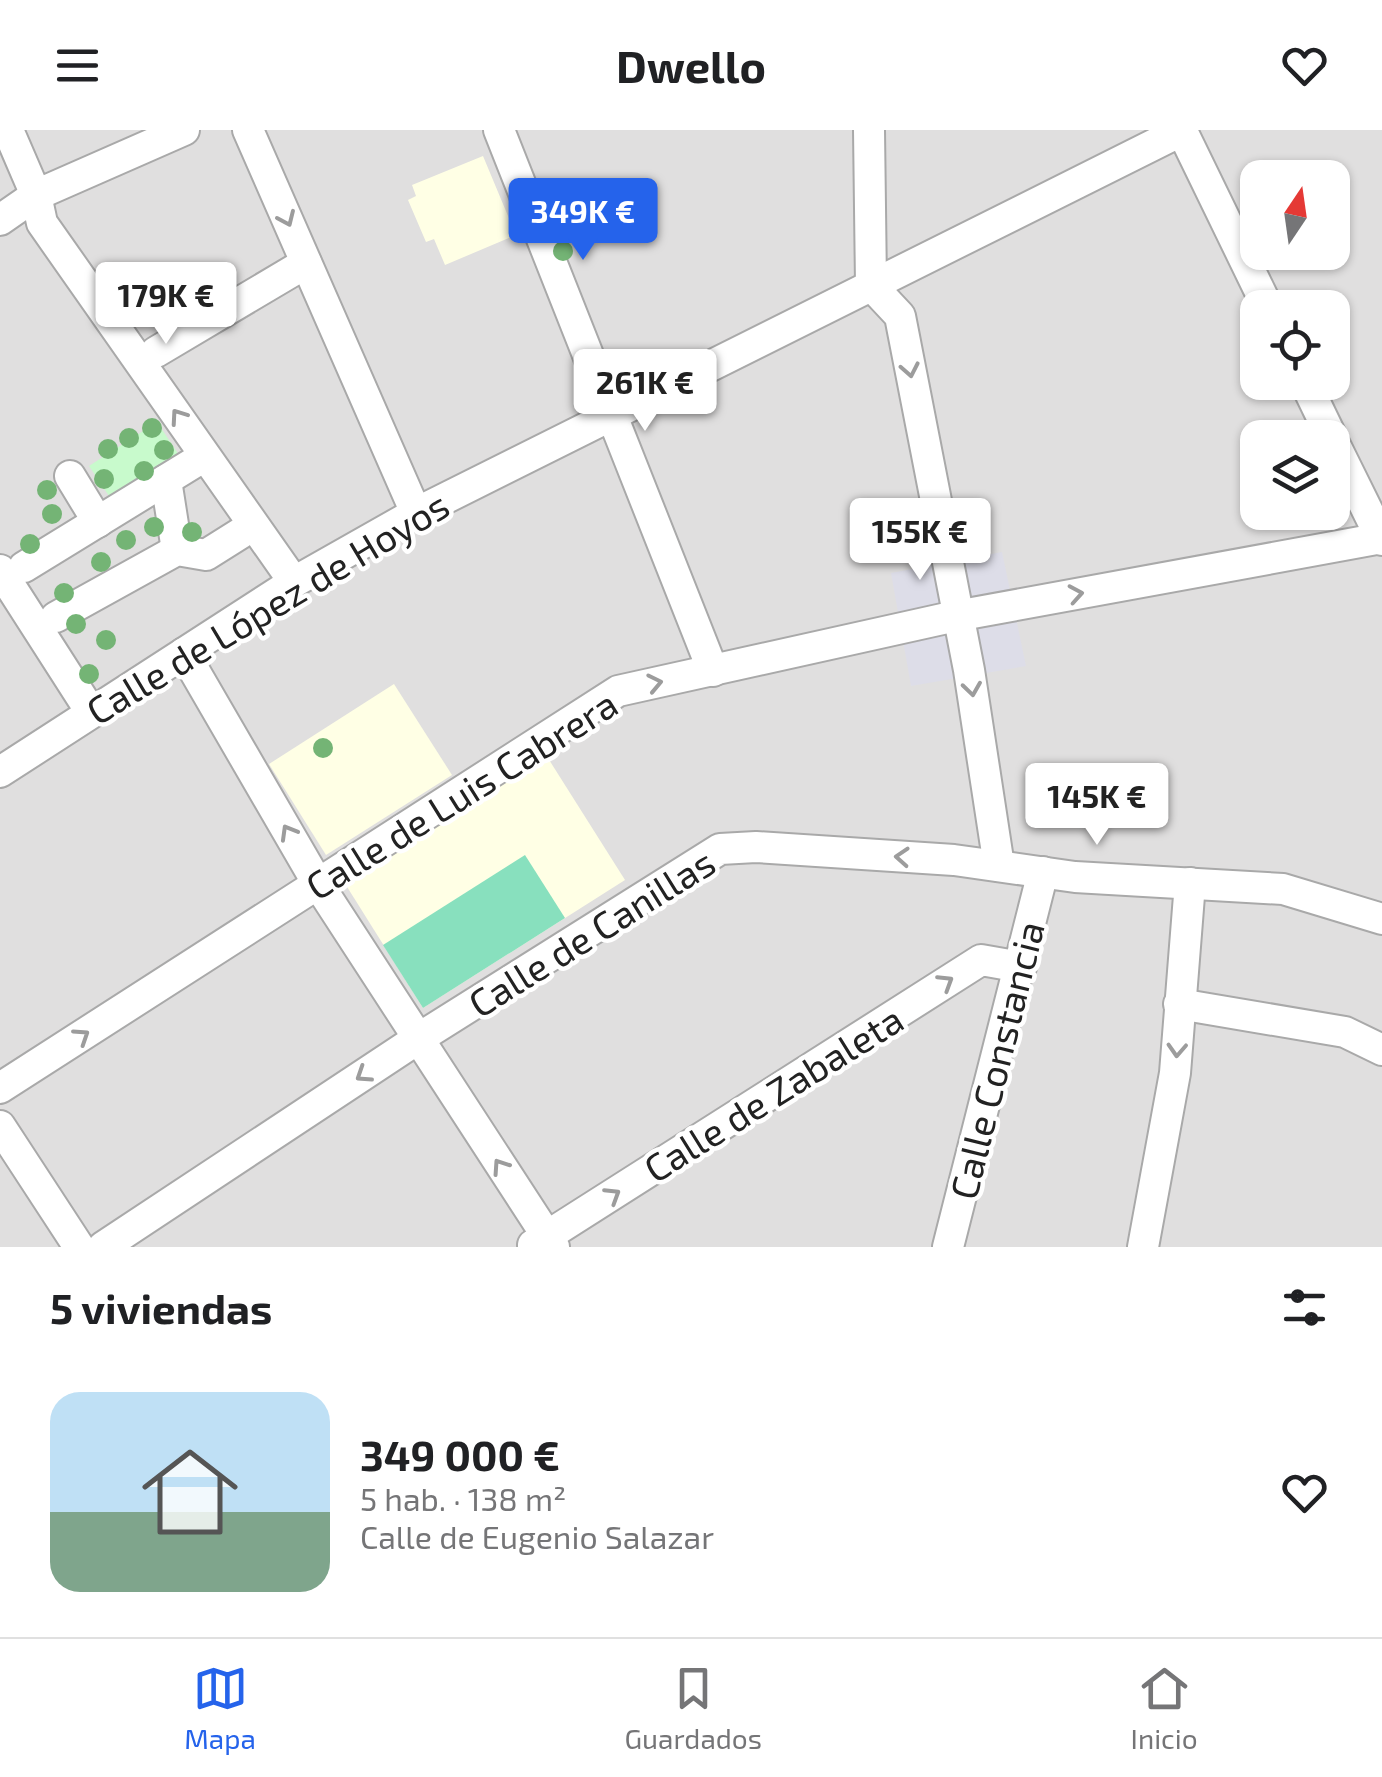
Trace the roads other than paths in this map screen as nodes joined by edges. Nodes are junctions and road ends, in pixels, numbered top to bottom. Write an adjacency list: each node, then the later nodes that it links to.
1 (8, 130): 7 (street)
2 (184, 130): 7 (street)
3 (248, 130): 9 (street, one-way to 9)
4 (499, 130): 13 (street)
5 (869, 130): 10 (street)
6 (1183, 130): 10 (street, Calle de López de Hoyos); 11 (street)
7 (36, 195): 8 (street); 24 (street, one-way to 7)
8 (0, 220)
9 (306, 263): 12 (street); 18 (street)
10 (871, 285): 13 (street, Calle de López de Hoyos); 25 (street, one-way to 25)
11 (1259, 290)
12 (156, 352)
13 (611, 418): 18 (street, Calle de López de Hoyos); 28 (street)
14 (195, 462): 17 (street)
15 (1350, 474): 21 (street)
16 (70, 476): 19 (street)
17 (166, 480): 19 (street); 22 (street)
18 (416, 513): 24 (street, Calle de López de Hoyos)
19 (98, 522): 23 (street)
20 (241, 532): 22 (street)
21 (1382, 539): 25 (street, Calle de Luis Cabrera, one-way to 21)
22 (177, 550): 26 (street)
23 (12, 568): 29 (street)
24 (294, 582): 27 (street, Calle de López de Hoyos)
25 (956, 616): 28 (street, Calle de Luis Cabrera); 31 (street, one-way to 31)
26 (56, 617)
27 (184, 653): 29 (street, Calle de López de Hoyos); 34 (street, one-way to 27)
28 (713, 670): 34 (street, Calle de Luis Cabrera, one-way to 28)
29 (91, 712): 30 (street, Calle de López de Hoyos)
30 (0, 772)
31 (998, 866): 32 (street, Calle de Canillas); 38 (street, Calle de Canillas, one-way to 38)
32 (1043, 872): 33 (street, Calle de Canillas); 36 (street, Calle Constancia)
33 (1190, 883): 35 (street, Calle de Canillas); 37 (street)
34 (318, 884): 38 (street); 40 (street, Calle de Luis Cabrera, one-way to 34)
35 (1382, 920)
36 (1021, 967): 42 (street, Calle de Zabaleta, one-way to 36); 45 (street, Calle Constancia)
37 (1179, 1004): 39 (street); 46 (street, one-way to 46)
38 (416, 1040): 42 (street, one-way to 38); 44 (street, Calle de Canillas, one-way to 44)
39 (1382, 1050)
40 (0, 1088)
41 (0, 1126): 43 (street)
42 (544, 1243)
43 (79, 1247)
44 (103, 1247)
45 (948, 1247)
46 (1143, 1247)

